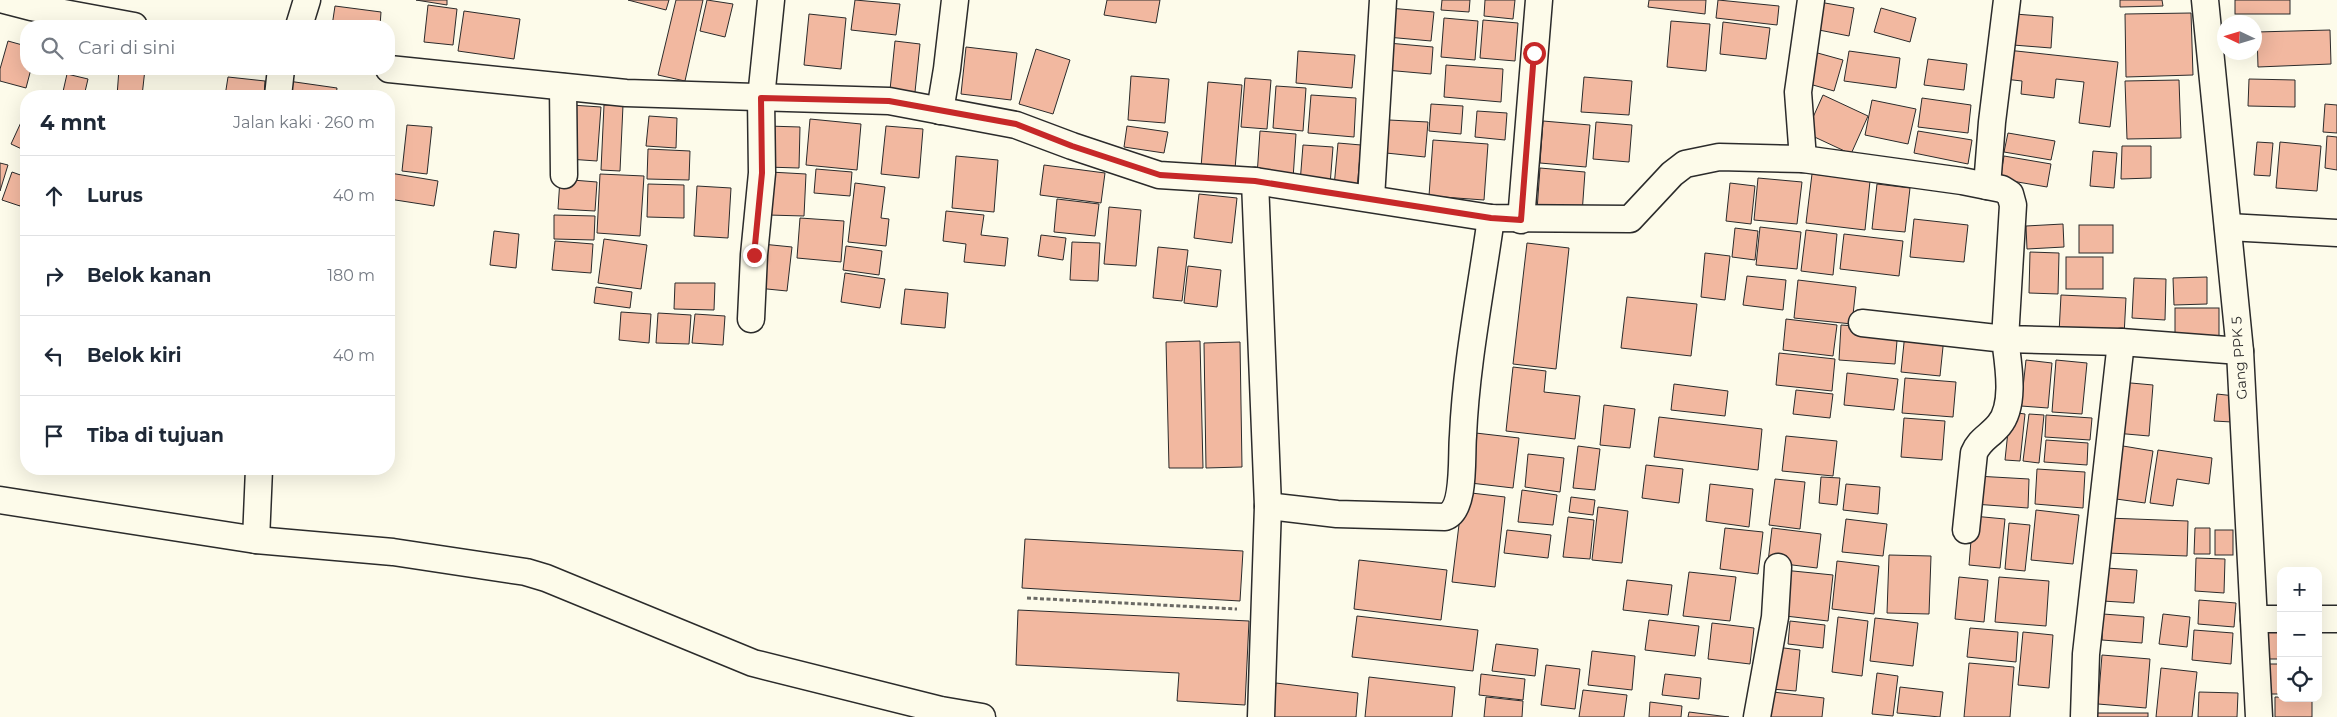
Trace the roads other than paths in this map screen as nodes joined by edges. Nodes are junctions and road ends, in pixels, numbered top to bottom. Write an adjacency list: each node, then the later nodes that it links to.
1 (4, 0): 10 (street)
2 (307, 0): 11 (street)
3 (771, 0): 16 (street)
4 (955, 0): 17 (street)
5 (1383, 0): 22 (street)
6 (1539, 0): 24 (street)
7 (1811, 0): 18 (street)
8 (2007, 0): 21 (street)
9 (2205, 0): 25 (street, Gang PPK 5)
10 (101, 20)
11 (301, 20)
12 (395, 69): 14 (street)
13 (280, 75): 15 (street)
14 (563, 88): 16 (street); 19 (street)
15 (278, 90)
16 (761, 98): 17 (street); 27 (street)
17 (940, 111): 20 (street)
18 (1803, 159): 21 (street); 24 (street)
19 (564, 175)
20 (1255, 181): 22 (street); 34 (street)
21 (1987, 186): 29 (street)
22 (1371, 198): 23 (street)
23 (1491, 218): 24 (street); 34 (street)
24 (1521, 220)
25 (2228, 227): 26 (street); 31 (street, Gang PPK 5)
26 (2337, 233)
27 (751, 319)
28 (1862, 323): 29 (street)
29 (2006, 339): 30 (street); 35 (street)
30 (2121, 342): 31 (street); 45 (street)
31 (2240, 351): 38 (street, Gang PPK 5)
32 (258, 475): 36 (street)
33 (0, 500): 36 (street)
34 (1268, 506): 43 (street)
35 (1966, 530)
36 (256, 540): 42 (street)
37 (1778, 567): 44 (street)
38 (2254, 619): 39 (street); 46 (street, Gang PPK 5)
39 (2277, 619)
40 (2322, 619): 41 (street)
41 (2337, 619)
42 (982, 717)
43 (1261, 717)
44 (1757, 717)
45 (2084, 717)
46 (2259, 717)

